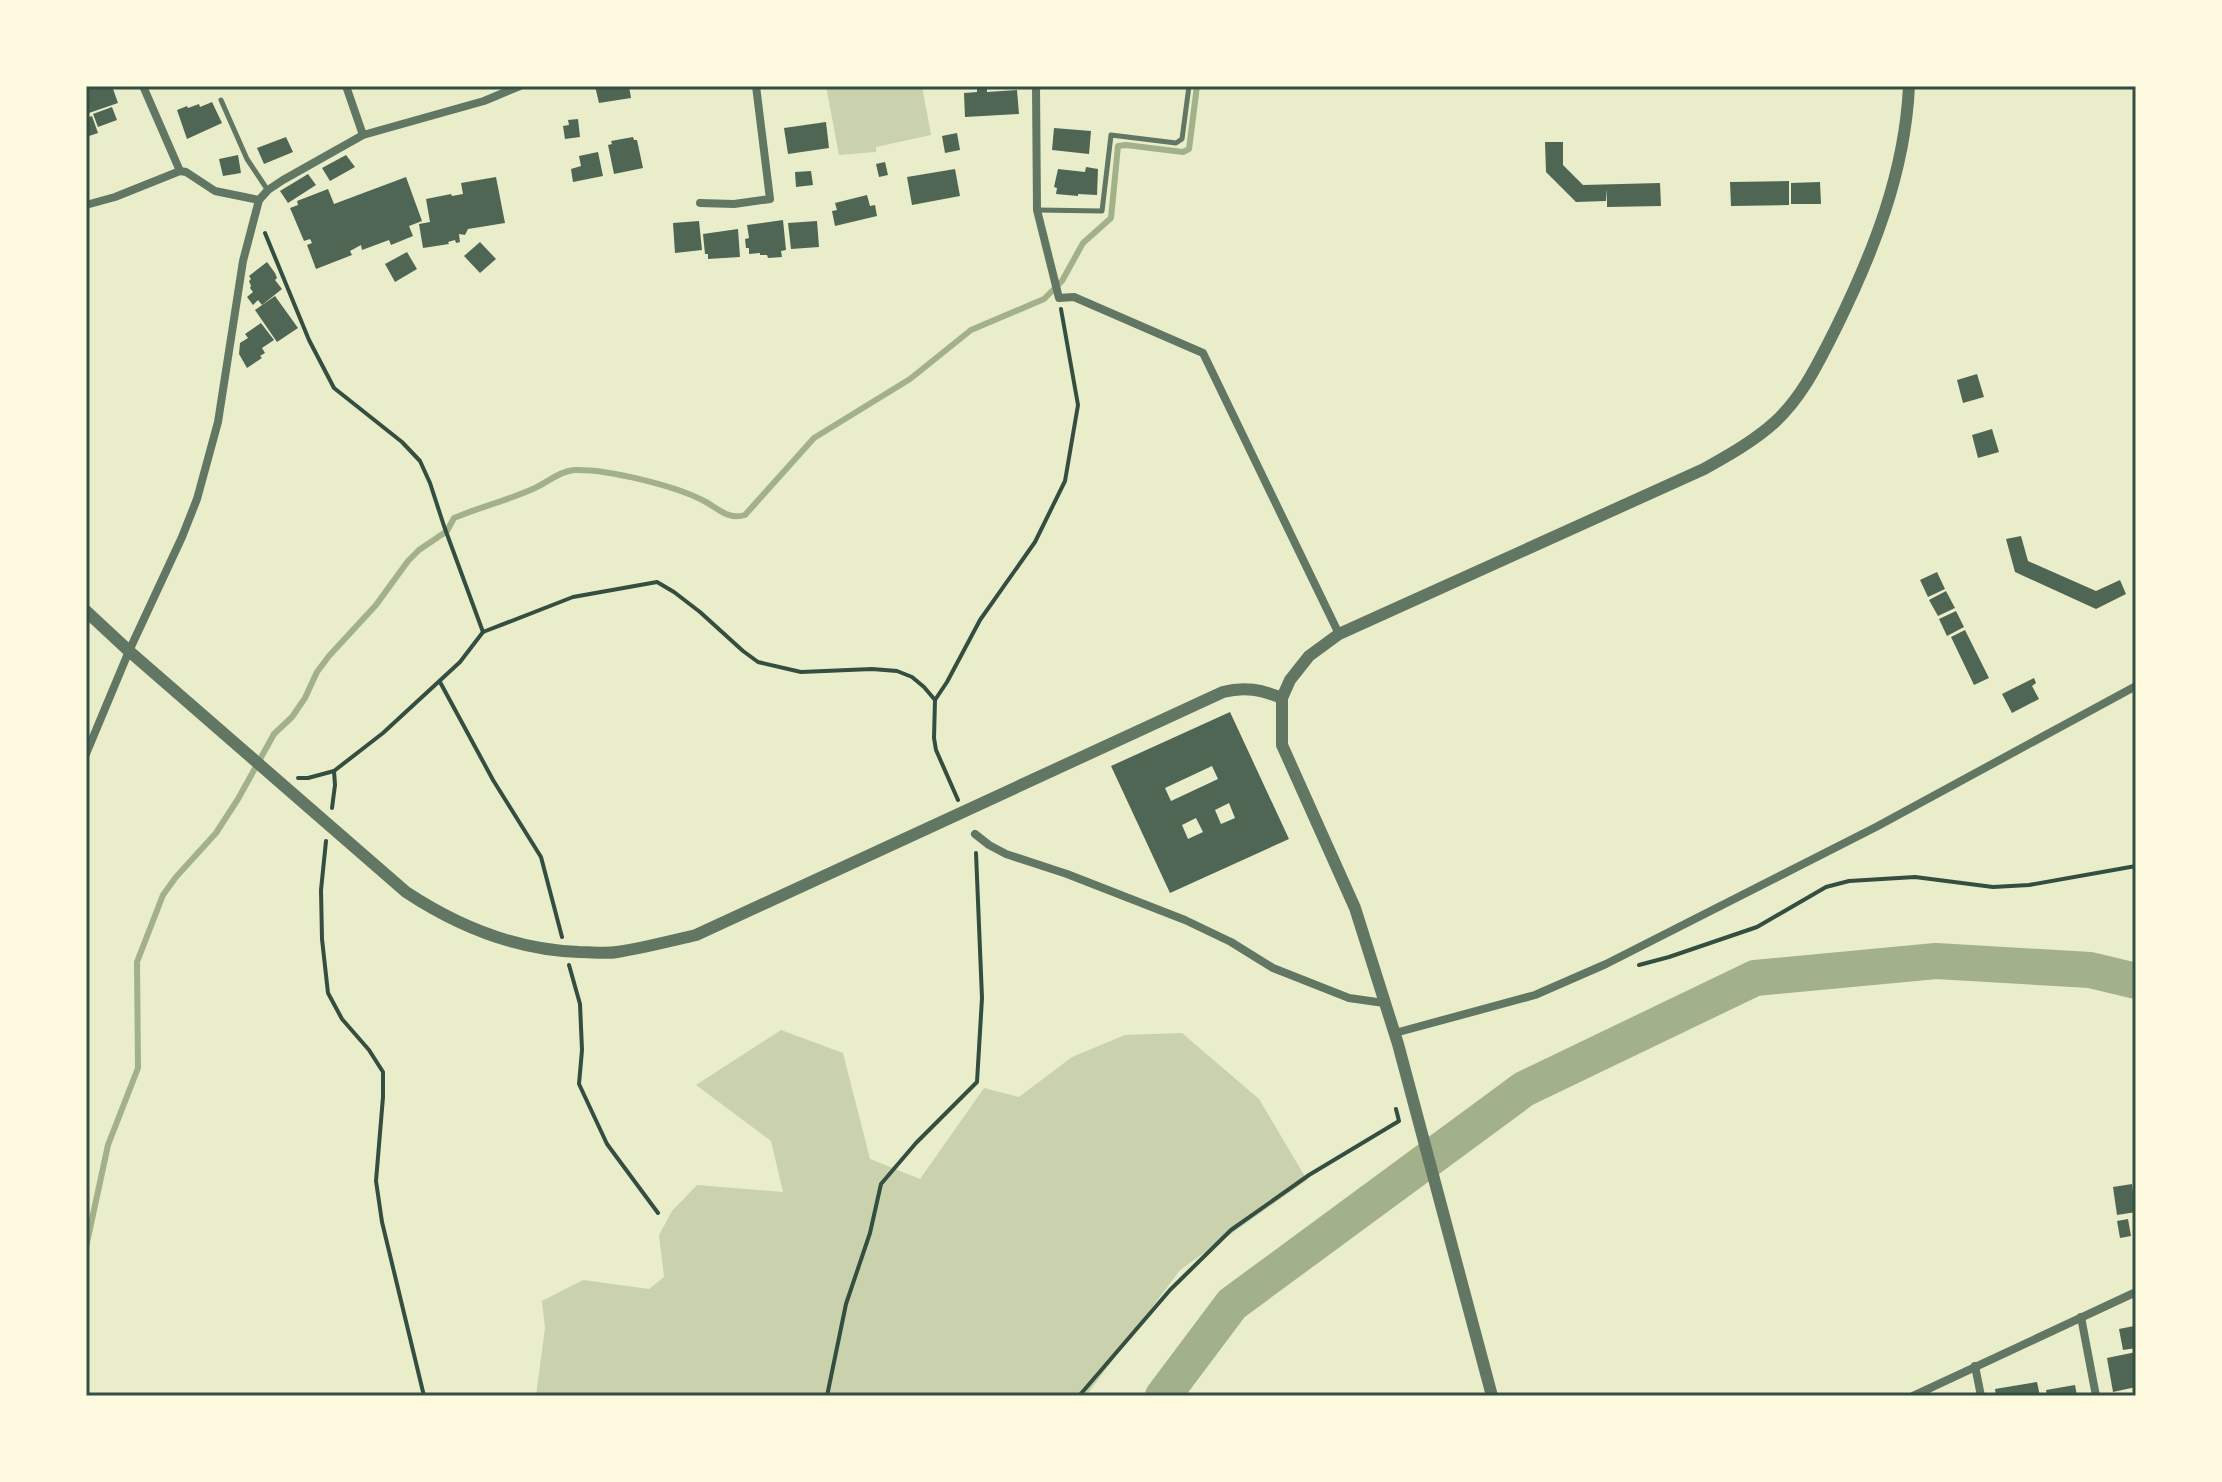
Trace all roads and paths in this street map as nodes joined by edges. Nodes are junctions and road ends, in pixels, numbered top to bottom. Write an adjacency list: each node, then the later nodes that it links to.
1 (143, 86): 10 (street)
2 (346, 86): 9 (street)
3 (520, 86): 9 (street)
4 (756, 86): 13 (street)
5 (1036, 86): 15 (street)
6 (1189, 86): 15 (lane)
7 (1909, 86): 20 (street)
8 (221, 100): 11 (lane)
9 (363, 135): 11 (street)
10 (180, 171): 12 (street); 14 (street)
11 (268, 190): 12 (street)
12 (259, 200): 16 (street)
13 (700, 203)
14 (86, 205)
15 (1037, 210): 17 (street)
16 (256, 212): 19 (path); 21 (street)
17 (1059, 298): 20 (street); 24 (path)
18 (86, 611): 21 (street)
19 (483, 632): 24 (path); 26 (path)
20 (1339, 634): 23 (street)
21 (129, 651): 25 (street); 27 (street)
22 (2136, 686): 35 (street)
23 (1282, 698): 29 (street); 34 (street)
24 (935, 700): 29 (path)
25 (86, 754)
26 (334, 771): 27 (path); 28 (path)
27 (277, 778): 29 (street)
28 (332, 810)
29 (963, 812)
30 (975, 834): 34 (street); 41 (path)
31 (327, 836): 40 (path)
32 (2136, 866): 33 (path)
33 (1633, 966)
34 (1384, 1003): 35 (street)
35 (1395, 1033): 43 (street)
36 (1396, 1109): 42 (path)
37 (2136, 1292): 38 (street)
38 (2081, 1317): 39 (street); 46 (street)
39 (1975, 1366): 44 (street); 45 (street)
40 (424, 1396)
41 (827, 1396)
42 (1079, 1396)
43 (1492, 1396)
44 (1913, 1396)
45 (1981, 1396)
46 (2096, 1396)

